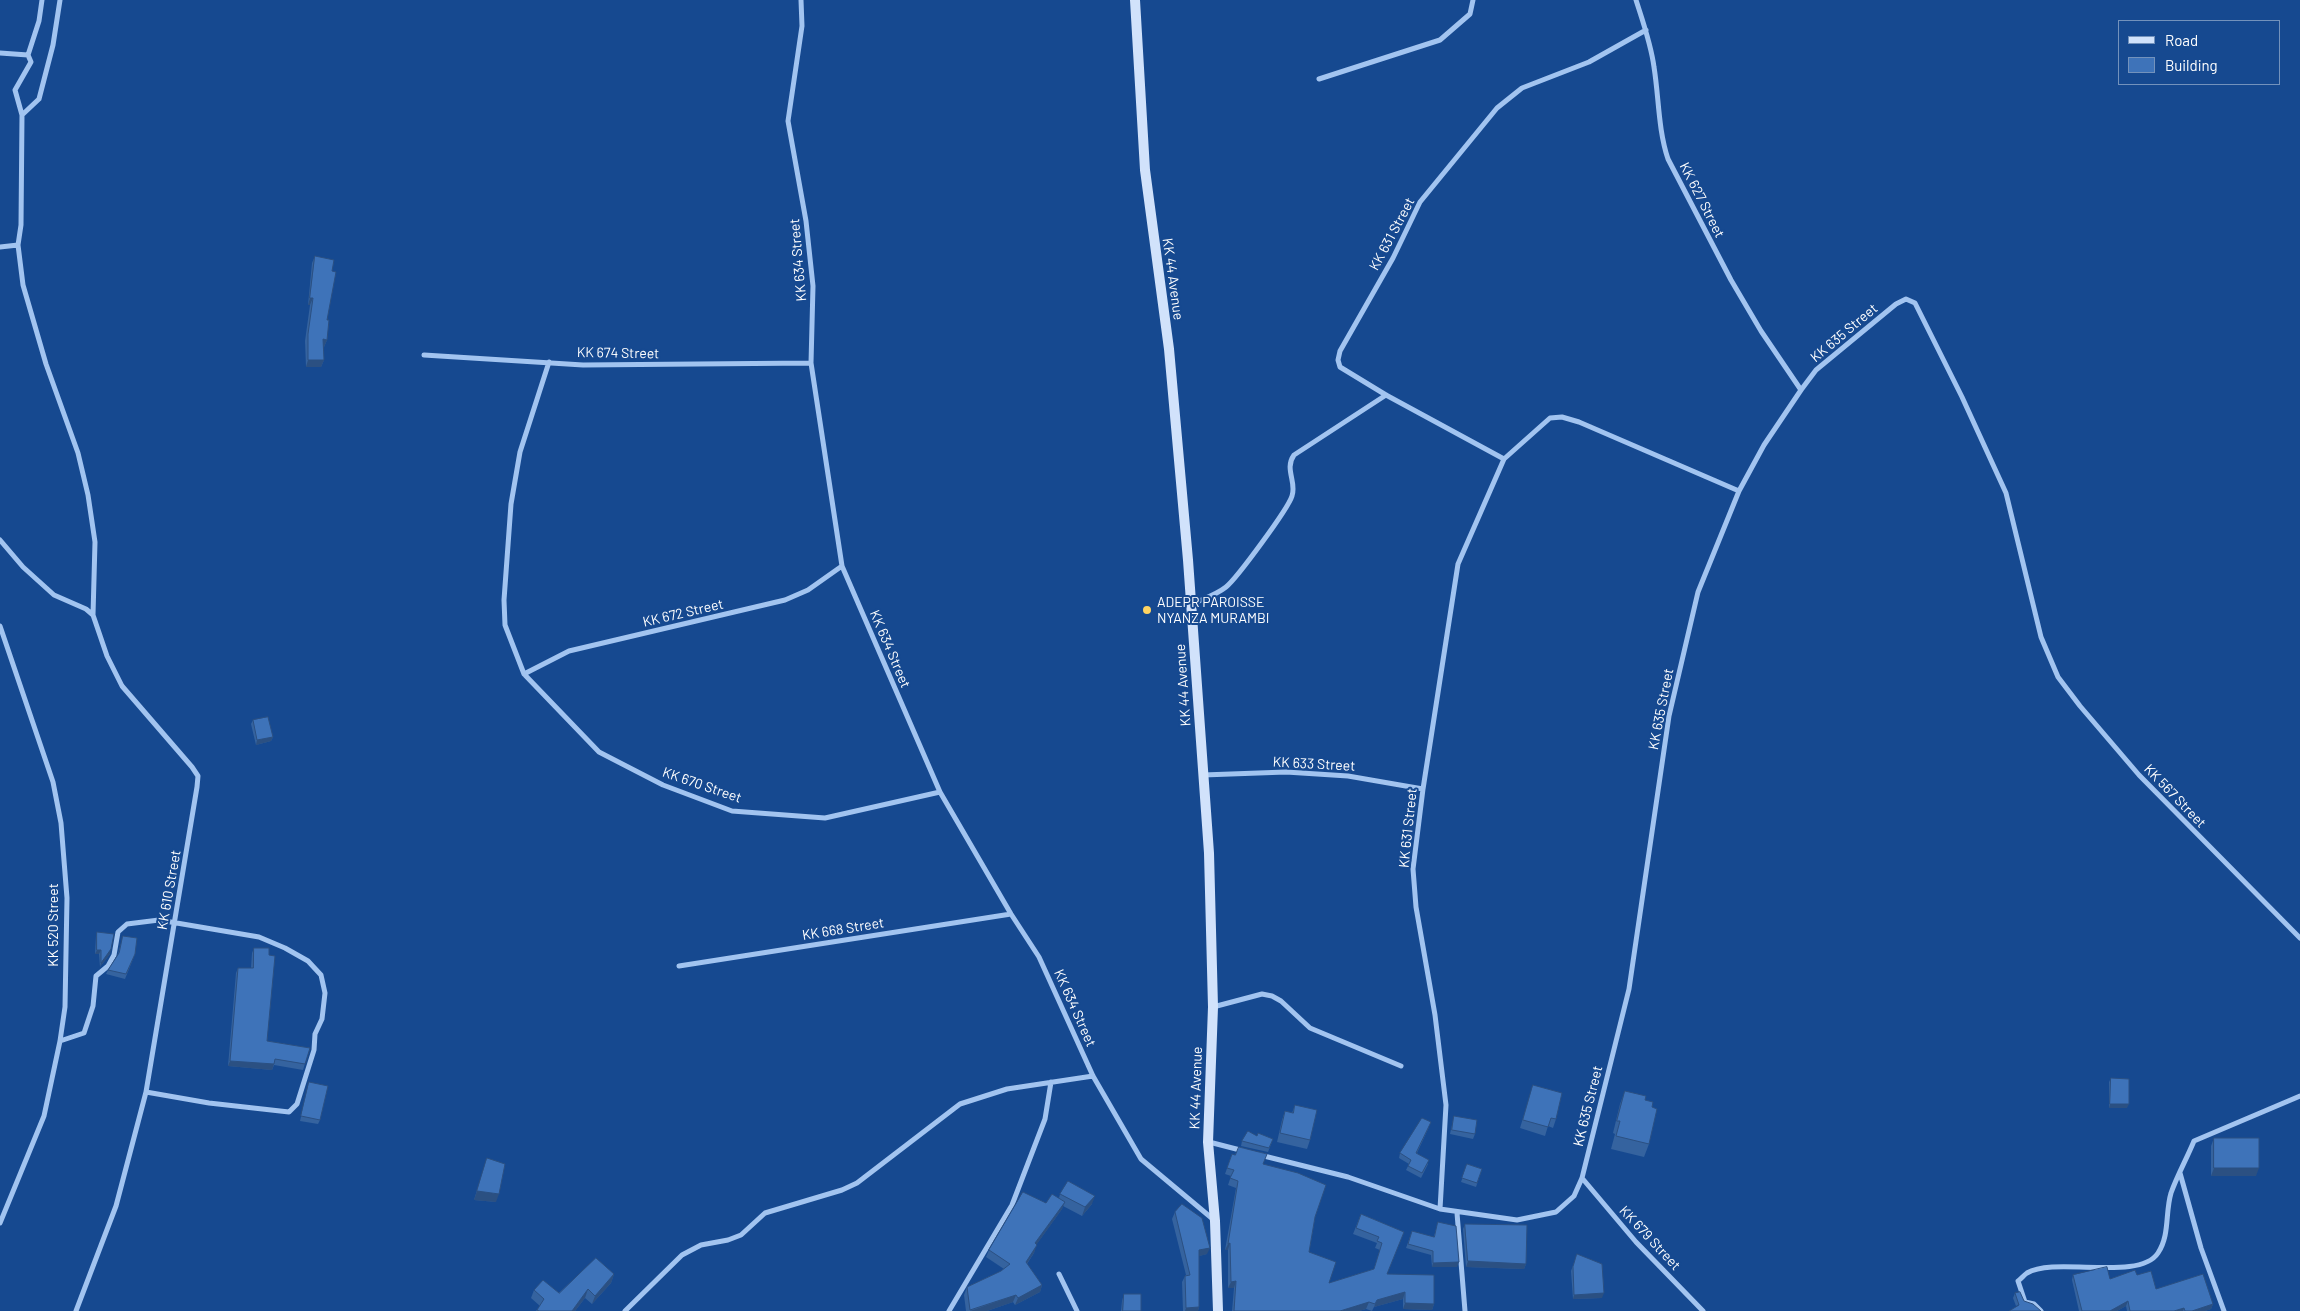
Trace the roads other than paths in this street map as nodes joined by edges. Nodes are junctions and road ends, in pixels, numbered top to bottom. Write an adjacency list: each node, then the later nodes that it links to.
1 (42, 0): 9 (street)
2 (60, 0): 11 (street)
3 (802, 0): 16 (street, KK 634 Street)
4 (1135, 0): 23 (main road, KK 44 Avenue)
5 (1473, 0): 10 (street)
6 (1636, 0): 7 (street, KK 627 Street)
7 (1646, 30): 17 (street, KK 627 Street); 18 (street, KK 631 Street)
8 (0, 53): 9 (street)
9 (28, 55): 11 (street)
10 (1319, 79)
11 (22, 115): 12 (street)
12 (18, 245): 13 (street); 24 (street)
13 (0, 247)
14 (424, 355): 15 (street, KK 674 Street)
15 (549, 362): 16 (street, KK 674 Street); 27 (street)
16 (812, 364): 22 (street, KK 634 Street)
17 (1801, 390): 20 (street, KK 635 Street); 26 (street, KK 635 Street)
18 (1386, 396): 19 (street, KK 631 Street); 23 (street)
19 (1504, 459): 20 (street, KK 631 Street); 29 (street, KK 631 Street)
20 (1739, 491): 44 (street, KK 635 Street)
21 (0, 540): 24 (street)
22 (842, 566): 27 (street, KK 672 Street); 30 (street, KK 634 Street)
23 (1191, 604): 28 (main road, KK 44 Avenue)
24 (93, 615): 32 (street, KK 610 Street)
25 (0, 626): 36 (street, KK 520 Street)
26 (2049, 657): 33 (street, KK 567 Street)
27 (524, 674): 30 (street, KK 670 Street)
28 (1204, 775): 29 (street, KK 633 Street); 35 (main road, KK 44 Avenue)
29 (1422, 789): 45 (street, KK 631 Street)
30 (940, 792): 31 (street, KK 634 Street)
31 (1011, 914): 34 (street, KK 668 Street); 38 (street, KK 634 Street)
32 (174, 922): 36 (street); 40 (street, KK 610 Street); 40 (street)
33 (2300, 938)
34 (679, 966)
35 (1213, 1007): 37 (street); 42 (main road, KK 44 Avenue)
36 (60, 1041): 48 (street, KK 520 Street)
37 (1400, 1066)
38 (1093, 1076): 39 (street); 47 (street, KK 634 Street)
39 (1051, 1082): 51 (street); 52 (street)
40 (146, 1092): 50 (street, KK 610 Street)
41 (2300, 1096): 43 (street)
42 (1208, 1142): 45 (street, KK 635 Street); 47 (main road, KK 44 Avenue)
43 (2180, 1173): 57 (street); 58 (street)
44 (1582, 1178): 46 (street, KK 635 Street); 56 (street, KK 679 Street)
45 (1440, 1209): 46 (street, KK 635 Street)
46 (1457, 1213): 55 (street)
47 (1215, 1221): 54 (main road, KK 44 Avenue)
48 (0, 1223)
49 (1059, 1274): 53 (street)
50 (76, 1311)
51 (625, 1311)
52 (949, 1311)
53 (1077, 1311)
54 (1218, 1311)
55 (1465, 1311)
56 (1704, 1311)
57 (2041, 1311)
58 (2224, 1311)

